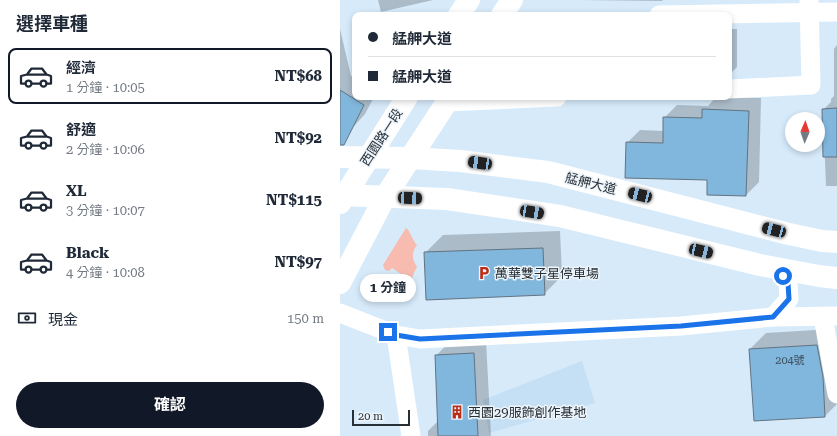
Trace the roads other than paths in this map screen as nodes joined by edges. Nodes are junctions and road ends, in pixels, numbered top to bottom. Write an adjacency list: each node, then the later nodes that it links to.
1 (469, 0): 4 (main road)
2 (512, 0): 5 (main road)
3 (809, 6): 6 (street); 7 (street); 8 (street)
4 (461, 12)
5 (504, 12)
6 (709, 12)
7 (837, 12)
8 (732, 89)
9 (405, 100): 12 (main road, 西園路一段)
10 (448, 100): 13 (main road)
11 (340, 157): 12 (main road, 艋舺大道)
12 (368, 158): 13 (main road, 艋舺大道); 14 (main road, 西園路一段)
13 (410, 158): 15 (main road); 16 (main road, 艋舺大道)
14 (345, 192): 15 (main road)
15 (386, 197): 17 (main road); 19 (main road)
16 (837, 242)
17 (778, 269): 18 (main road); 21 (street)
18 (837, 278)
19 (340, 283)
20 (340, 313): 23 (street)
21 (773, 317): 22 (street); 23 (street)
22 (830, 317): 24 (street)
23 (396, 335): 25 (street)
24 (837, 394)
25 (411, 436)

